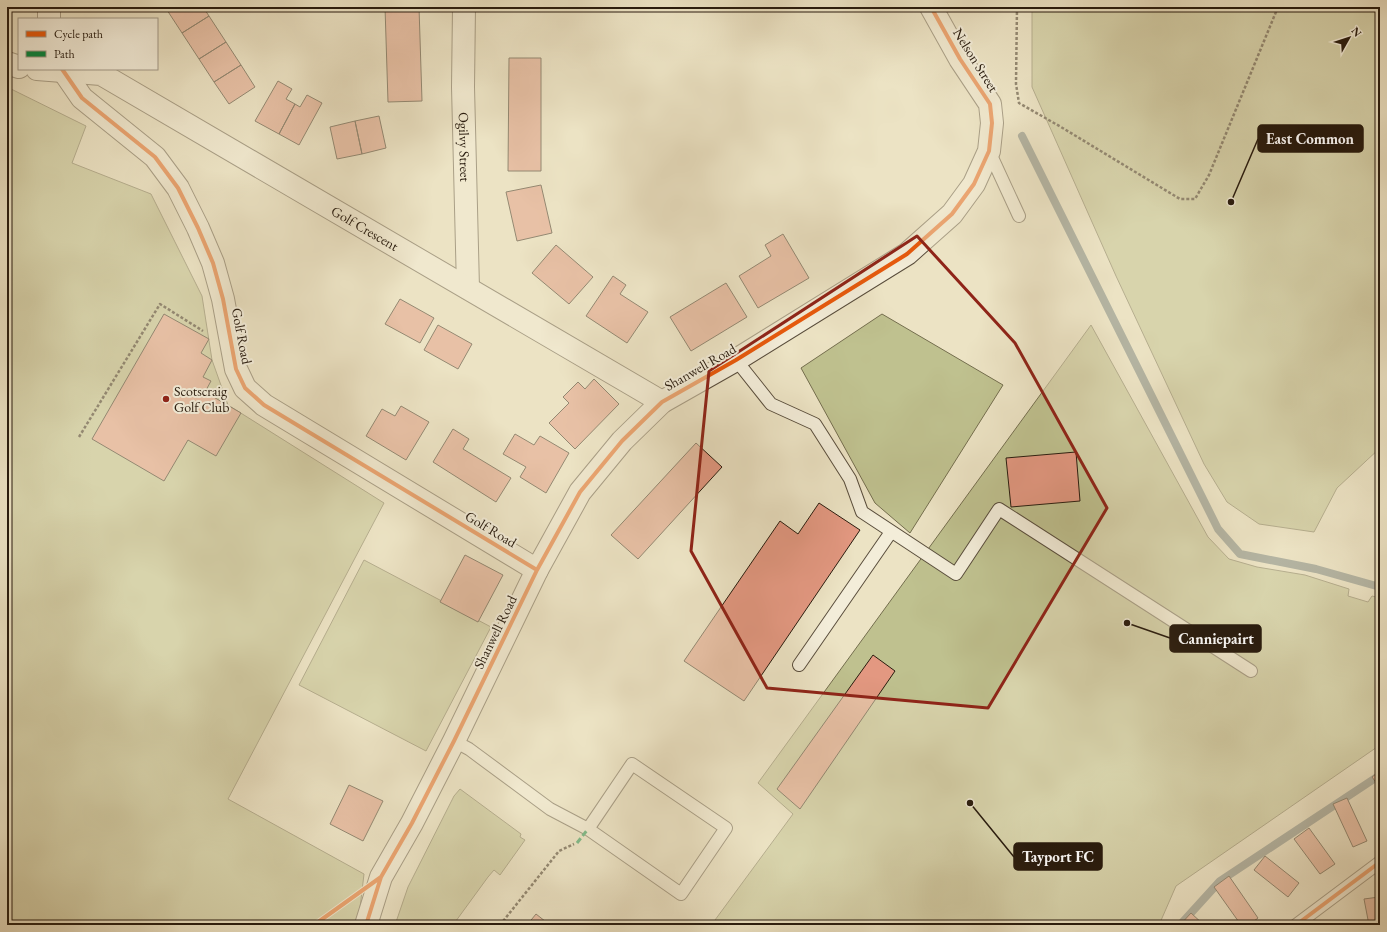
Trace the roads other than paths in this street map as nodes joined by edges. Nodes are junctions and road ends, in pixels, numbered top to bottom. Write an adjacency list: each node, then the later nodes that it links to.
1 (50, 7): 4 (street)
2 (464, 7): 11 (street, Ogilvy Street)
3 (931, 7): 8 (street, Nelson Street)
4 (50, 18)
5 (7, 63): 6 (street)
6 (18, 68)
7 (62, 70): 11 (street, Golf Crescent); 15 (street, Golf Road)
8 (990, 104): 9 (street, Shanwell Road)
9 (989, 152): 10 (lane); 12 (street, Shanwell Road)
10 (1019, 216)
11 (468, 288): 13 (street, Golf Crescent)
12 (736, 360): 13 (street, Shanwell Road); 14 (lane)
13 (662, 402): 15 (street, Shanwell Road)
14 (891, 532): 16 (lane); 17 (lane)
15 (538, 570): 18 (street, Shanwell Road)
16 (799, 665)
17 (1251, 671)
18 (454, 741): 19 (lane); 21 (street, Shanwell Road)
19 (588, 829): 19 (lane)
20 (1380, 862): 22 (lane)
21 (366, 925)
22 (1296, 925)

